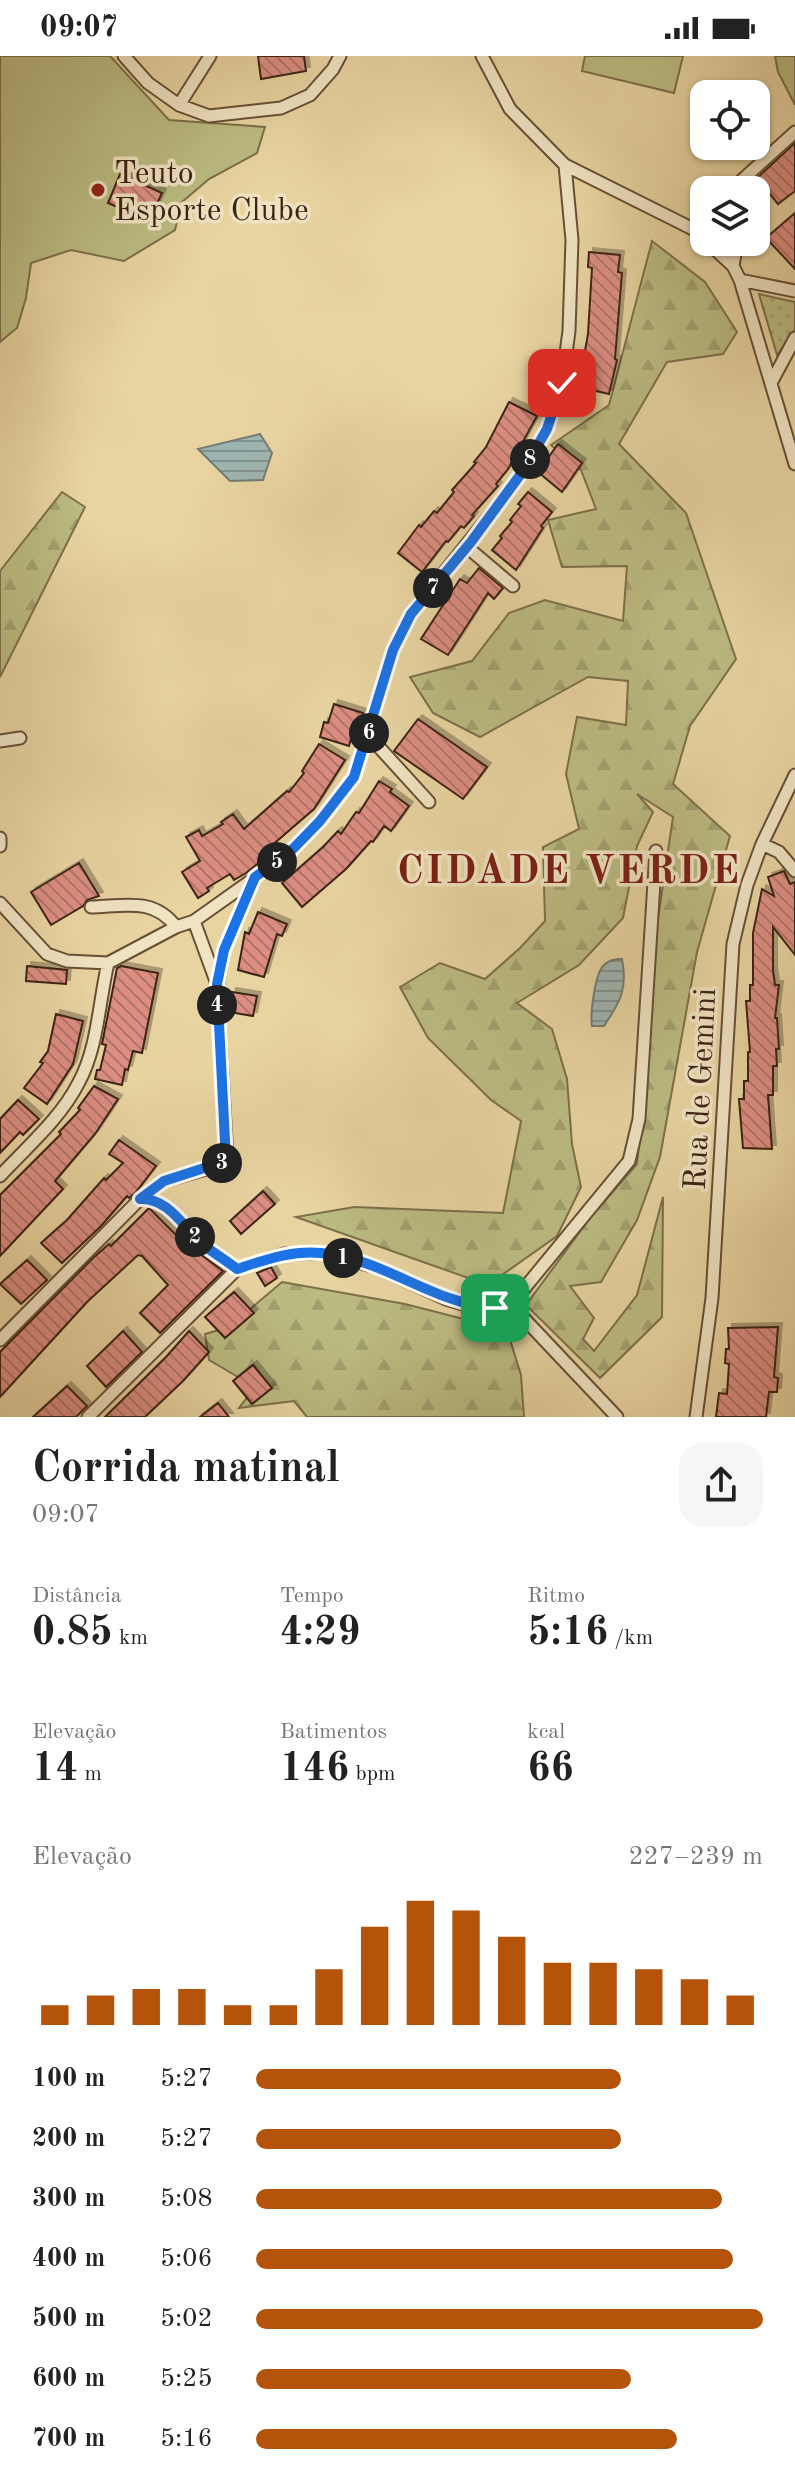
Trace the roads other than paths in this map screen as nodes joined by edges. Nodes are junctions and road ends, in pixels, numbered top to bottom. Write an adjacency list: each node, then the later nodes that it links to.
1 (124, 56): 5 (street)
2 (210, 56): 5 (street)
3 (340, 56): 5 (street)
4 (482, 56): 7 (street)
5 (179, 105)
6 (795, 132): 8 (street)
7 (565, 165): 9 (street); 19 (street)
8 (746, 176)
9 (690, 228)
10 (722, 256): 12 (street)
11 (735, 256): 12 (street)
12 (733, 266): 13 (street)
13 (740, 280): 14 (street); 16 (street)
14 (795, 291)
15 (795, 338): 16 (street)
16 (771, 383): 17 (street)
17 (792, 444): 18 (street)
18 (795, 464)
19 (467, 547): 20 (street); 21 (street)
20 (513, 586)
21 (368, 735): 25 (street); 31 (street)
22 (20, 738): 23 (street)
23 (0, 741)
24 (795, 775): 27 (street, Rua de Gemini)
25 (429, 802)
26 (0, 838): 28 (street)
27 (762, 844): 30 (street); 45 (street, Rua de Gemini)
28 (0, 846)
29 (656, 851): 41 (street)
30 (795, 871)
31 (255, 877): 34 (street); 37 (street)
32 (0, 903): 36 (street)
33 (91, 907): 35 (street)
34 (194, 921): 35 (street); 37 (street)
35 (176, 927): 36 (street)
36 (108, 963): 38 (street)
37 (217, 984): 39 (street)
38 (0, 1176)
39 (140, 1199): 40 (street); 42 (street)
40 (237, 1269): 41 (street); 43 (street)
41 (509, 1307): 44 (street)
42 (0, 1340)
43 (88, 1417)
44 (617, 1417)
45 (696, 1417)

